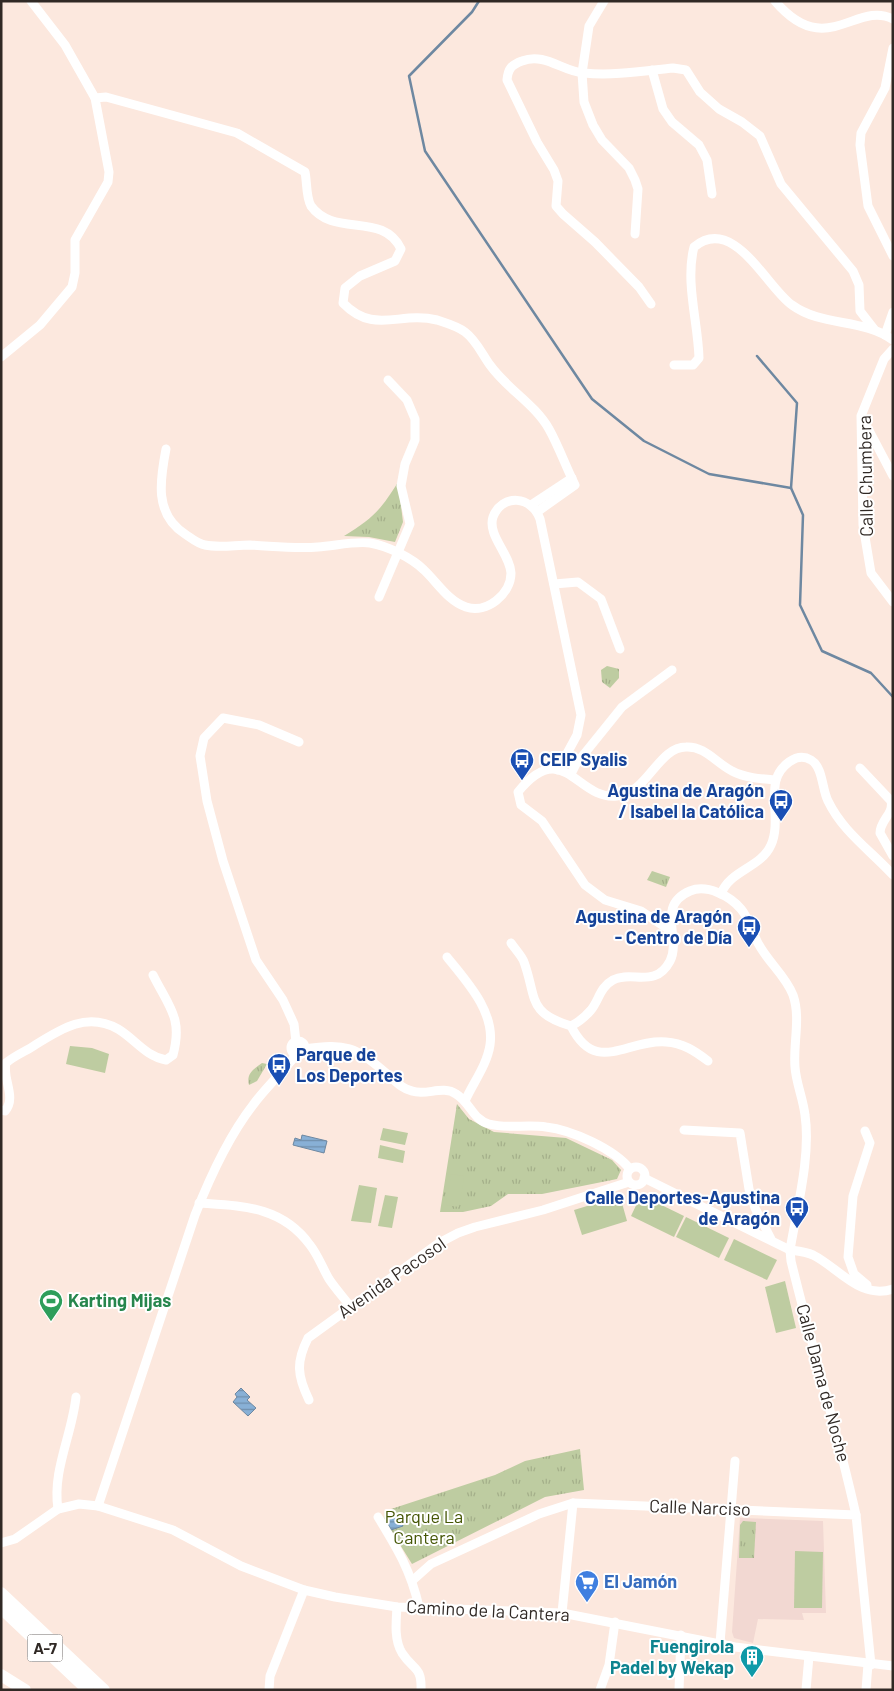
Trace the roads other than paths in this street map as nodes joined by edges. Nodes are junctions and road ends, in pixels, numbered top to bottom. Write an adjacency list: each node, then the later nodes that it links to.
1 (604, 1): 7 (street)
2 (775, 1): 4 (street)
3 (33, 2): 8 (street)
4 (893, 19)
5 (893, 48): 11 (street)
6 (652, 70): 7 (street); 9 (street); 14 (street)
7 (582, 73): 10 (street); 12 (street)
8 (95, 98): 17 (street); 23 (street)
9 (712, 194)
10 (635, 234)
11 (893, 256)
12 (651, 304)
13 (893, 312): 15 (street)
14 (874, 328): 15 (street); 18 (street)
15 (889, 337)
16 (893, 349): 20 (street, Calle Chumbera)
17 (1, 357)
18 (674, 365)
19 (388, 380): 24 (street)
20 (862, 416): 22 (street); 27 (street, Calle Chumbera)
21 (166, 449): 24 (street)
22 (893, 476)
23 (534, 509): 24 (street); 25 (street)
24 (397, 553): 26 (street)
25 (554, 584): 28 (street); 32 (street)
26 (379, 597)
27 (893, 602)
28 (620, 649)
29 (672, 670): 33 (street)
30 (299, 742): 44 (street)
31 (860, 768): 35 (street)
32 (558, 770): 33 (street); 39 (street)
33 (571, 774): 34 (street)
34 (776, 780): 36 (street); 38 (street)
35 (893, 857): 36 (street)
36 (884, 865): 37 (street)
37 (893, 875)
38 (721, 894): 39 (street); 57 (street)
39 (671, 931): 43 (street)
40 (511, 943): 43 (street)
41 (447, 957): 48 (street)
42 (153, 975): 49 (street)
43 (571, 1026): 47 (street)
44 (296, 1042): 45 (street); 46 (street)
45 (304, 1049): 46 (street); 48 (street)
46 (296, 1055): 55 (street)
47 (708, 1061)
48 (465, 1101): 52 (street)
49 (1, 1110)
50 (684, 1130): 56 (street)
51 (865, 1132): 59 (street)
52 (630, 1168): 53 (street); 54 (street)
53 (644, 1178): 54 (street); 56 (street)
54 (629, 1182): 60 (street, Avenida Pacosol)
55 (200, 1203): 60 (street); 65 (street)
56 (771, 1239): 57 (street)
57 (790, 1250): 59 (street); 68 (street, Calle Dama de Noche)
58 (893, 1289): 59 (street)
59 (875, 1291)
60 (350, 1306): 62 (street, Avenida Pacosol)
61 (76, 1397): 66 (street)
62 (309, 1400)
63 (735, 1461): 67 (street)
64 (573, 1503): 67 (street, Calle Narciso); 71 (street, Calle Narciso); 77 (street)
65 (98, 1506): 66 (street, Camino de la Cantera); 72 (street, Camino de la Cantera)
66 (58, 1508): 70 (street)
67 (730, 1509): 68 (street, Calle Narciso); 80 (street)
68 (856, 1515): 82 (street)
69 (378, 1517): 71 (street)
70 (1, 1543)
71 (413, 1580): 75 (street)
72 (304, 1590): 74 (street, Camino de la Cantera); 88 (street)
73 (1, 1593): 87 (highway)
74 (397, 1607): 75 (street, Camino de la Cantera); 89 (street)
75 (419, 1607): 77 (street, Camino de la Cantera)
76 (1, 1608): 86 (highway, A-7)
77 (562, 1613): 78 (street, Camino de la Cantera)
78 (615, 1622): 79 (street, Camino de la Cantera); 90 (street)
79 (681, 1635): 80 (street, Camino de la Cantera); 91 (street)
80 (720, 1643): 81 (street, Camino de la Cantera)
81 (809, 1656): 82 (street, Camino de la Cantera); 92 (street)
82 (870, 1664): 83 (street, Camino de la Cantera); 93 (street)
83 (893, 1666)
84 (1, 1675): 85 (highway, A-7)
85 (25, 1690)
86 (88, 1690)
87 (104, 1690)
88 (269, 1690)
89 (421, 1690)
90 (600, 1690)
91 (679, 1690)
92 (806, 1690)
93 (866, 1690)

